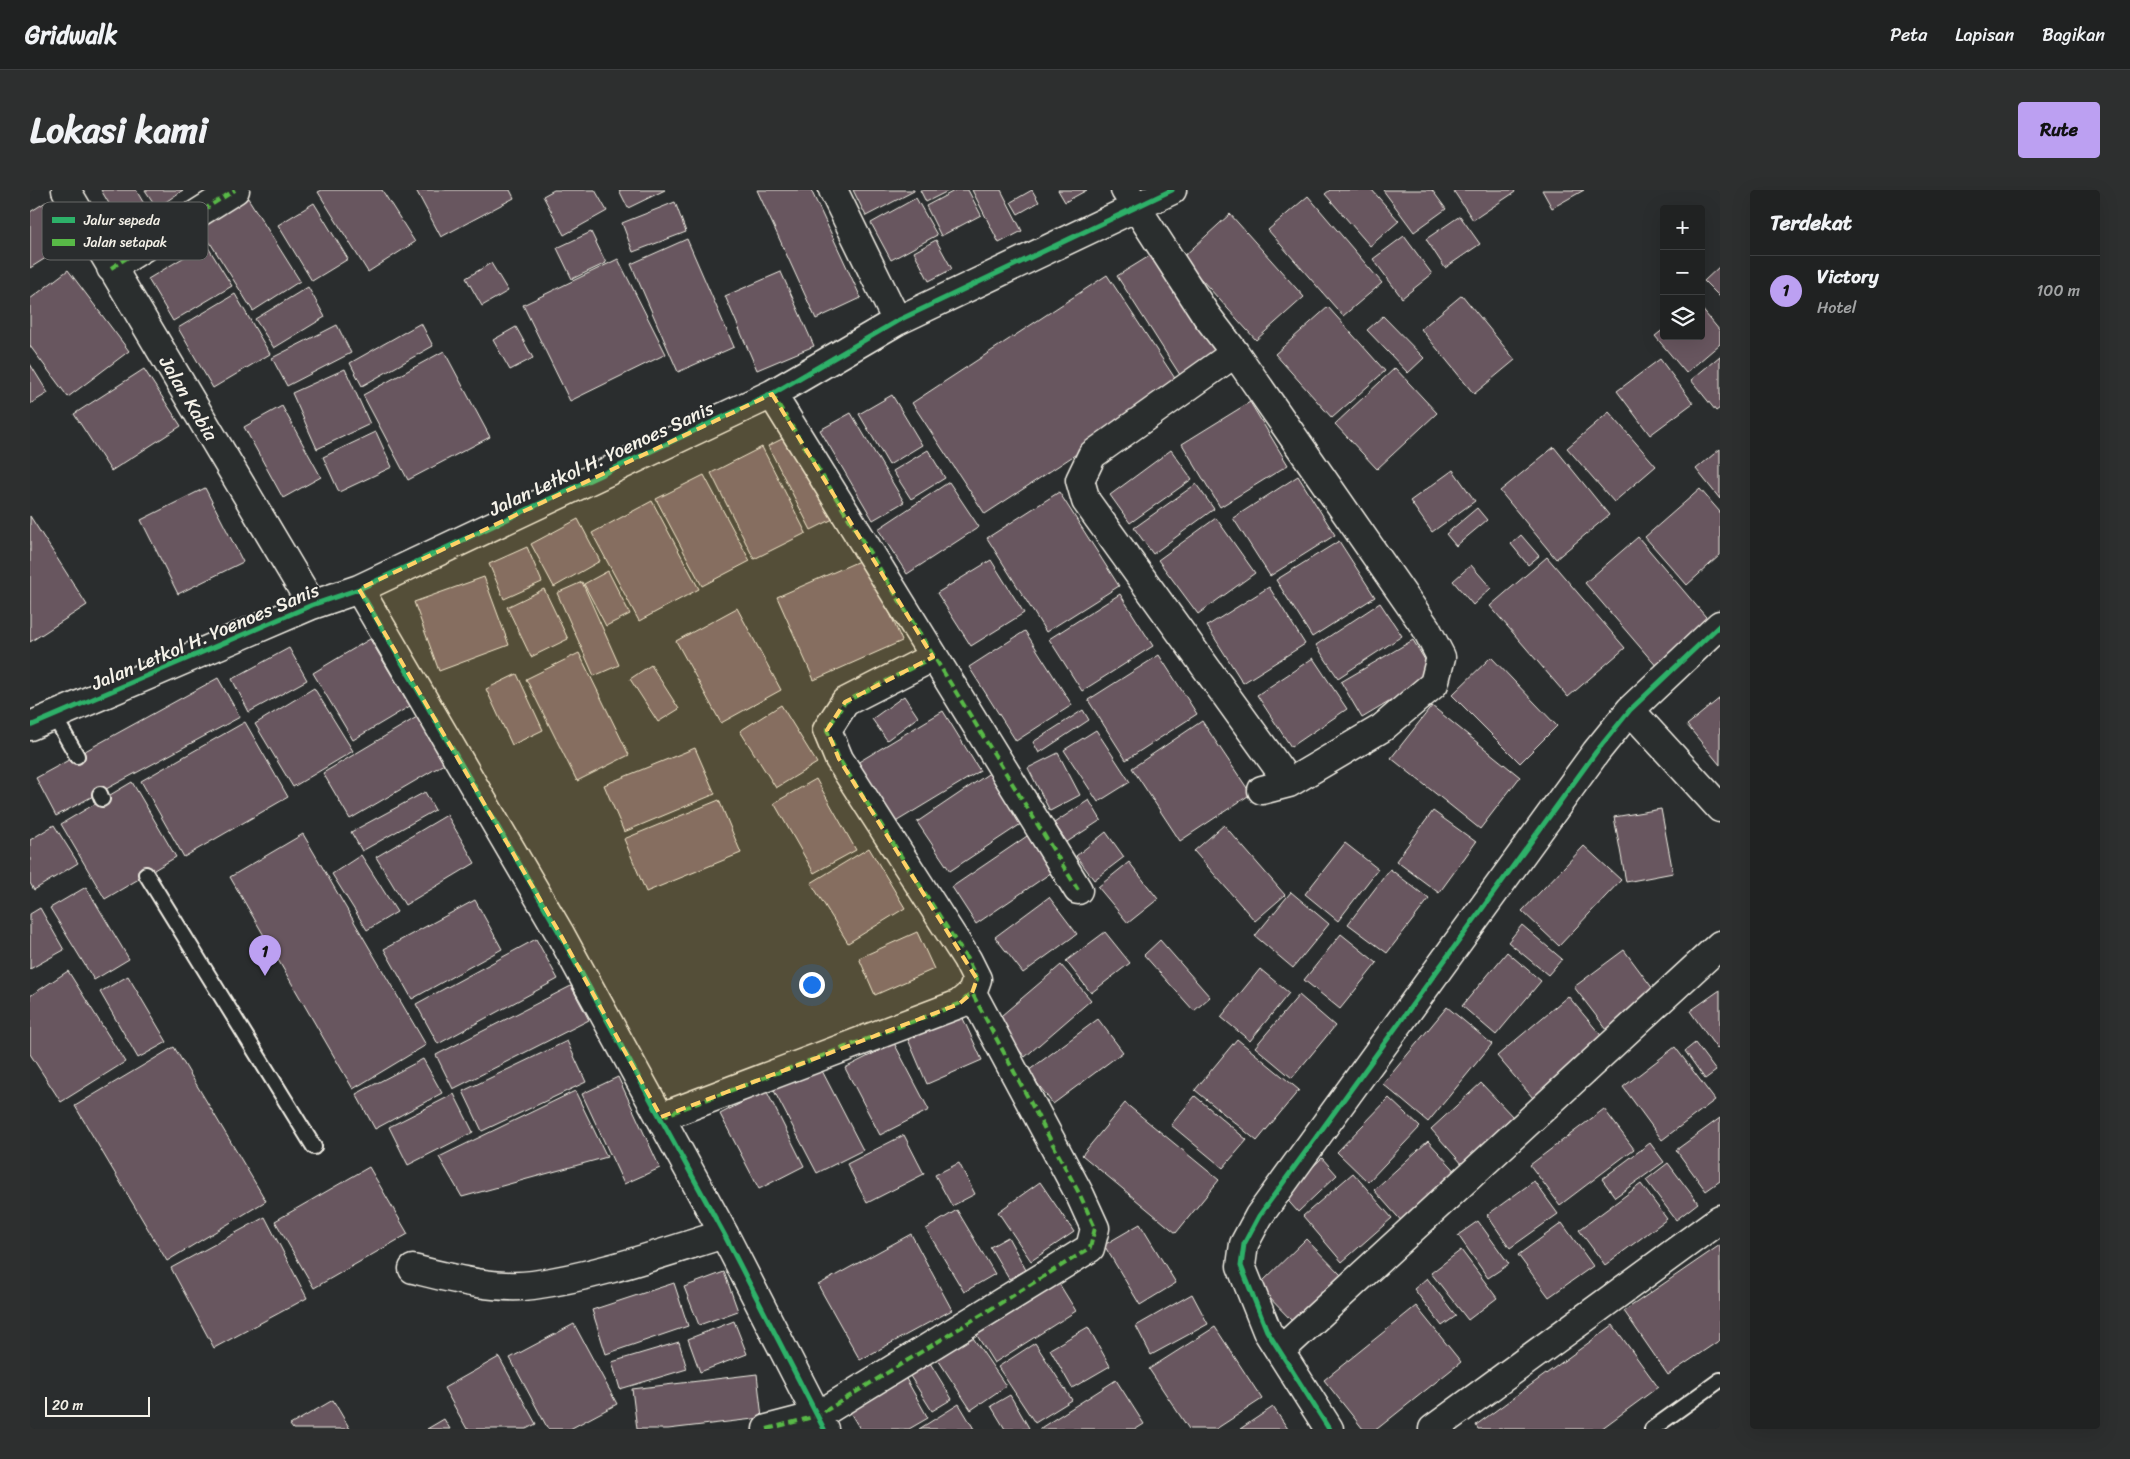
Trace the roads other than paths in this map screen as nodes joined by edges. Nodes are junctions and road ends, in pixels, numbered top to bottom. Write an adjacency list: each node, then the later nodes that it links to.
1 (66, 190): 6 (street, Jalan Kabia)
2 (235, 190): 7 (street)
3 (832, 190): 11 (street)
4 (1172, 190): 5 (street, Jalan Letkol H. Yoenoes Sanis)
5 (1130, 199): 11 (street, Jalan Letkol H. Yoenoes Sanis); 12 (street)
6 (73, 202)
7 (208, 207)
8 (106, 260): 10 (street, Jalan Kabia)
9 (124, 260): 10 (street)
10 (111, 268): 15 (street, Jalan Kabia)
11 (897, 321): 13 (street, Jalan Letkol H. Yoenoes Sanis)
12 (1235, 353): 21 (street); 21 (street)
13 (772, 394): 14 (street, Jalan Letkol H. Yoenoes Sanis); 17 (street)
14 (359, 589): 15 (street, Jalan Letkol H. Yoenoes Sanis); 28 (street)
15 (312, 606): 19 (street, Jalan Letkol H. Yoenoes Sanis)
16 (1720, 625): 18 (street)
17 (933, 657): 25 (street); 27 (street)
18 (1630, 710): 23 (street); 33 (street)
19 (42, 721): 20 (lane)
20 (77, 756)
21 (1289, 783): 22 (street)
22 (1262, 790)
23 (1720, 808)
24 (146, 874): 29 (lane)
25 (1078, 890)
26 (1720, 945): 33 (street)
27 (972, 993): 28 (street); 35 (street)
28 (661, 1117): 31 (street)
29 (314, 1147)
30 (1720, 1219): 38 (street)
31 (724, 1234): 32 (street); 35 (street)
32 (413, 1269)
33 (1280, 1351): 37 (street)
34 (1720, 1380): 39 (lane)
35 (820, 1423): 36 (street)
36 (767, 1429)
37 (1329, 1429)
38 (1433, 1429)
39 (1652, 1429)

